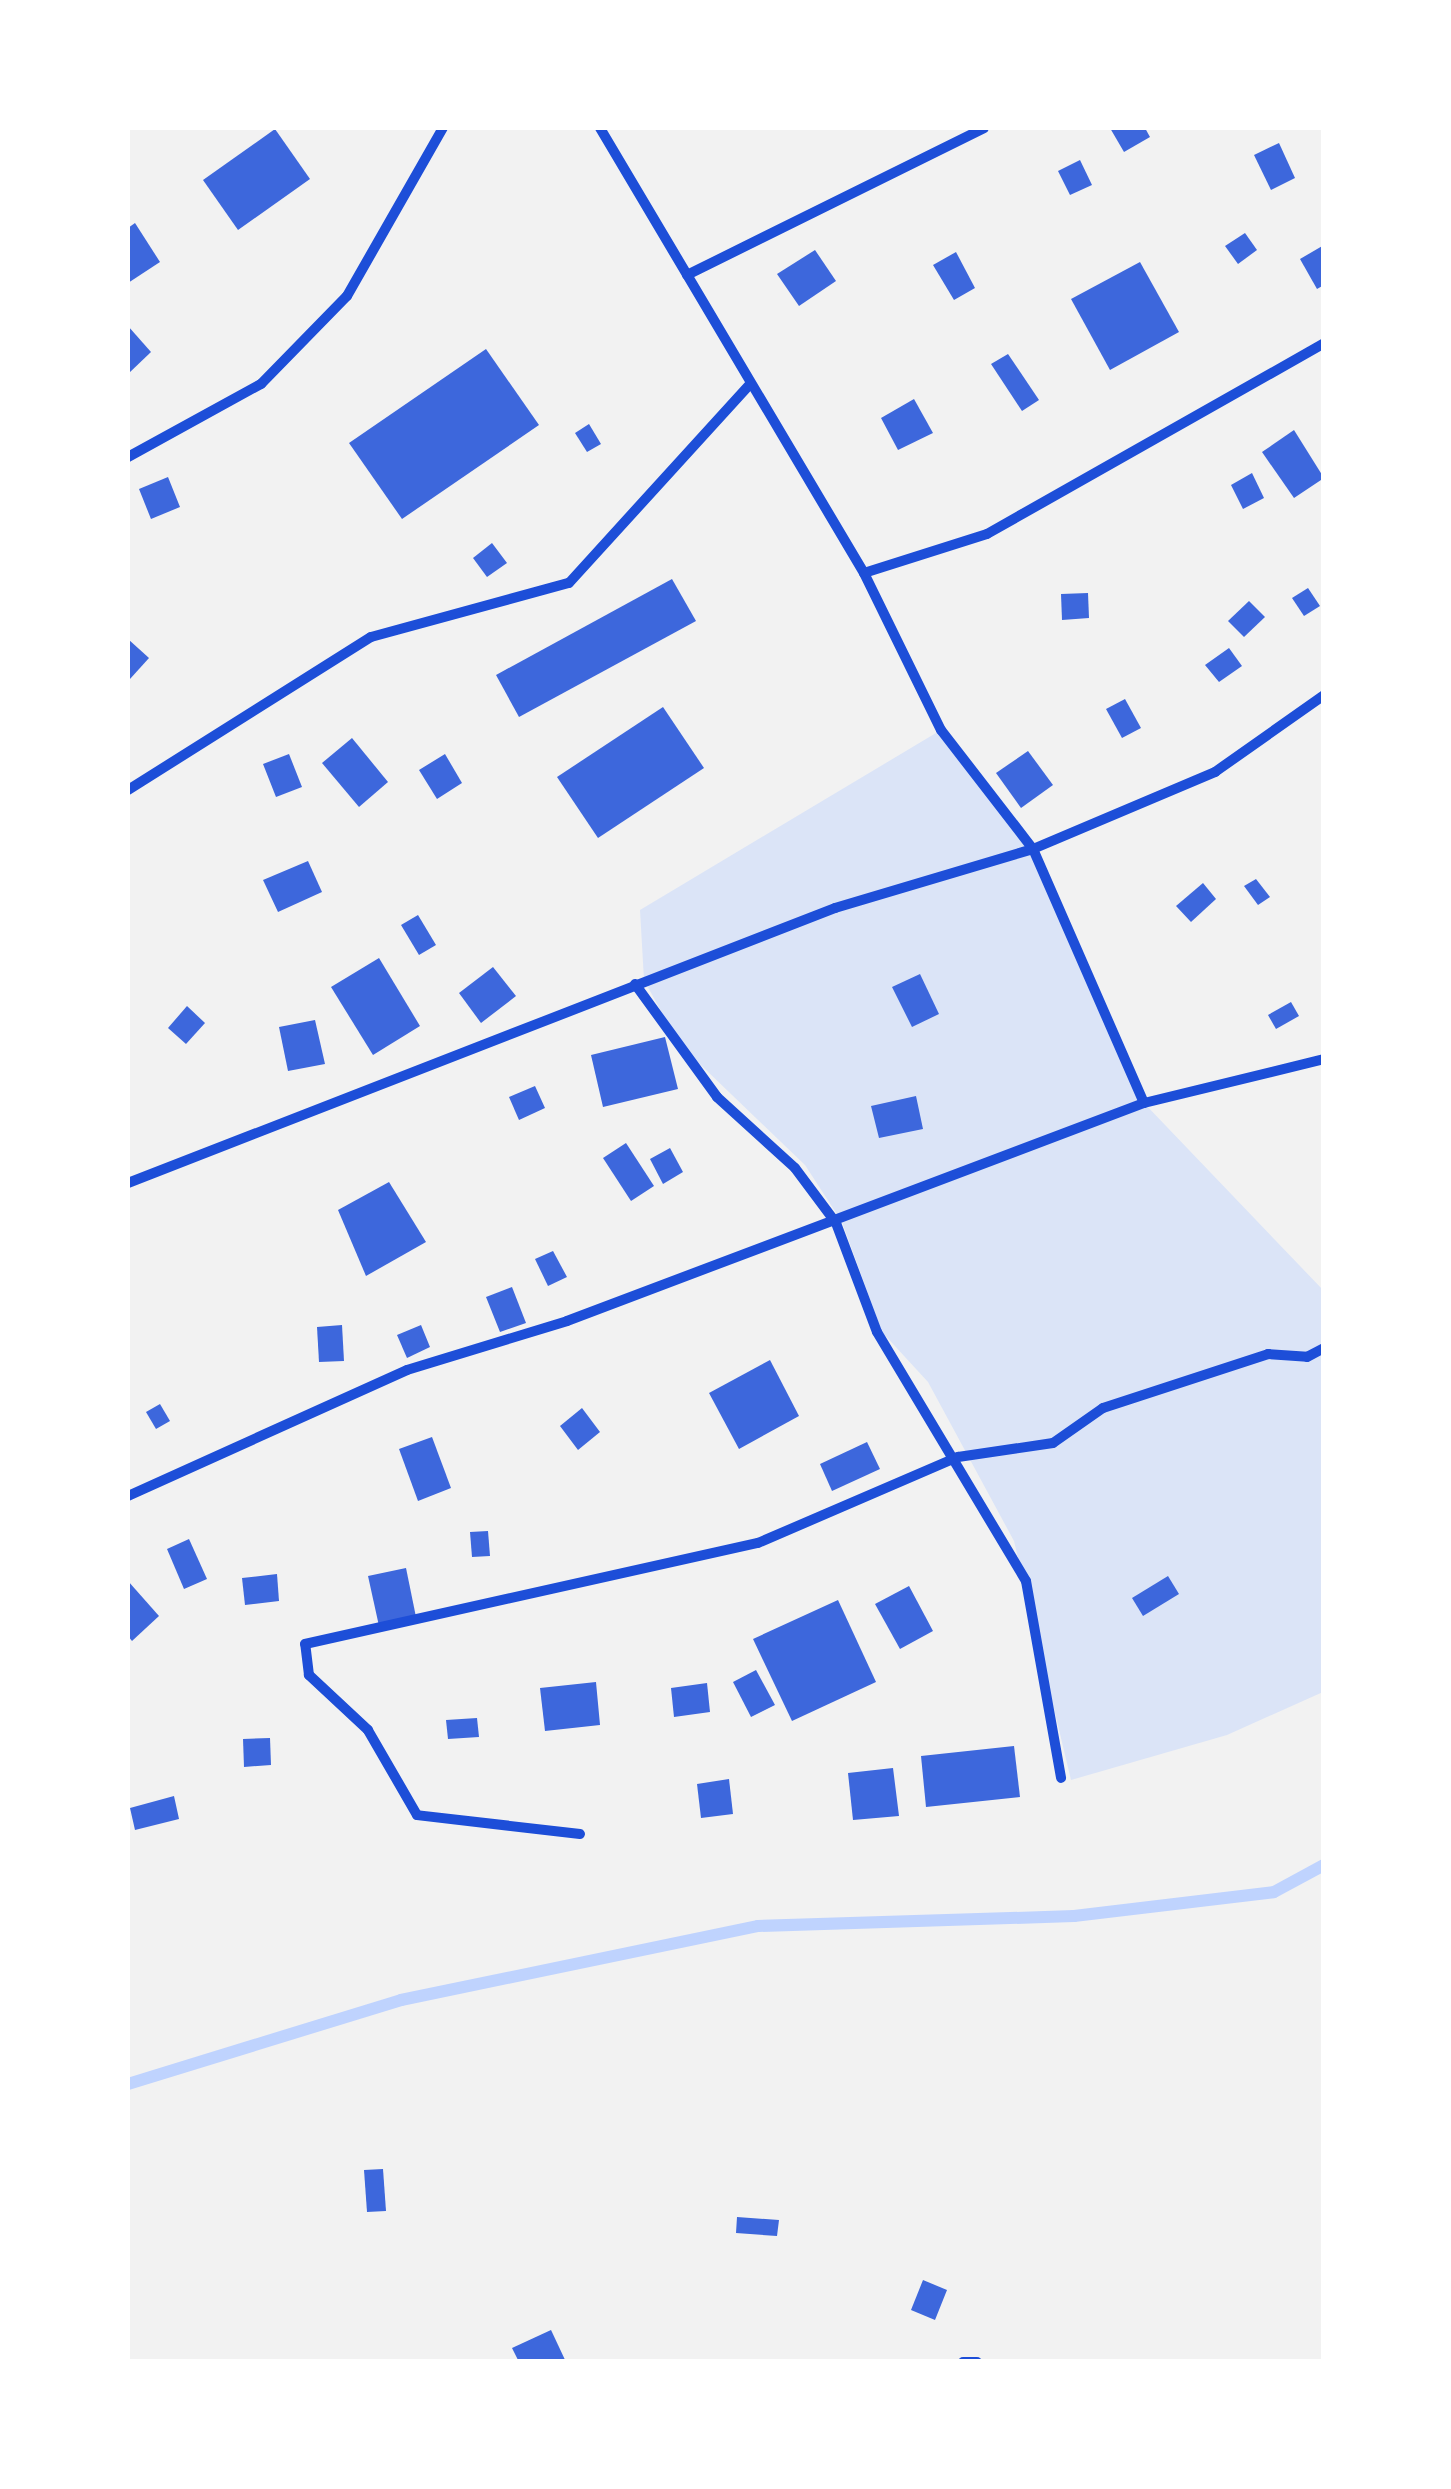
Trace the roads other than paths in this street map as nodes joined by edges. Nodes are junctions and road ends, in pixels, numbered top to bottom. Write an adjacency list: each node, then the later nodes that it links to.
1 (442, 128): 7 (street)
2 (600, 128): 4 (street)
3 (984, 128): 4 (street)
4 (687, 275): 6 (street)
5 (1324, 343): 8 (street)
6 (750, 384): 8 (street); 10 (street)
7 (128, 457)
8 (864, 573): 11 (street)
9 (1324, 695): 11 (street)
10 (128, 790)
11 (1033, 850): 12 (street); 14 (street)
12 (634, 984): 15 (street); 16 (street)
13 (1324, 1059): 14 (street)
14 (1144, 1103): 16 (street)
15 (128, 1183)
16 (836, 1223): 18 (street); 19 (street)
17 (1324, 1348): 18 (street)
18 (958, 1458): 20 (street); 21 (street)
19 (128, 1496)
20 (1061, 1778)
21 (580, 1834)
22 (963, 2362): 23 (street)
23 (977, 2362)

